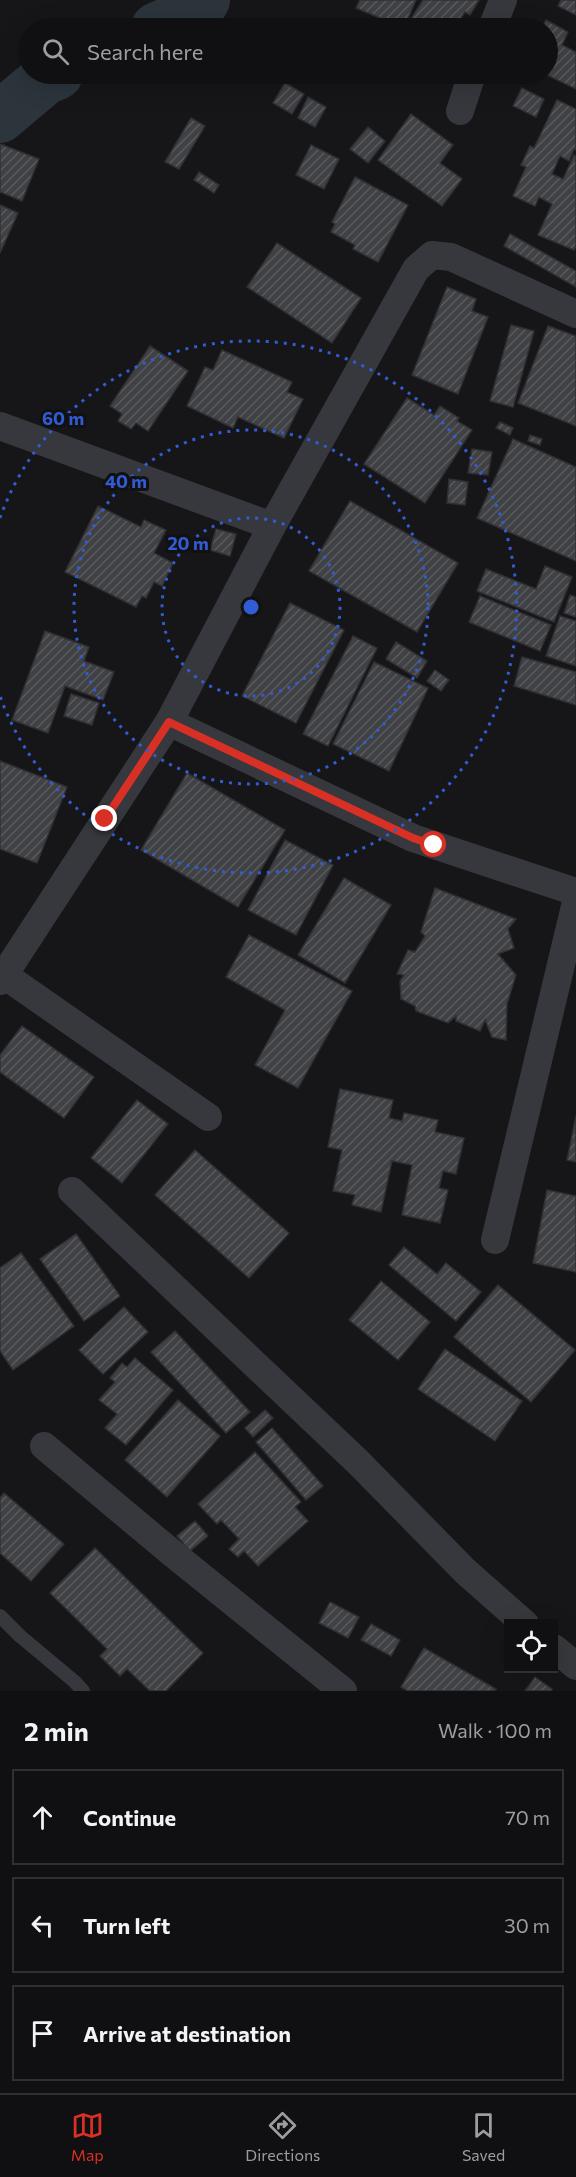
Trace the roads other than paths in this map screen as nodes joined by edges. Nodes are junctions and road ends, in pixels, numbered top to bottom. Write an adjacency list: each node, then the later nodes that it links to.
1 (503, 0): 2 (street)
2 (496, 18)
3 (469, 84): 4 (street)
4 (460, 111)
5 (576, 314): 7 (street)
6 (0, 426): 7 (street)
7 (272, 526): 8 (street)
8 (169, 722): 9 (street); 11 (street)
9 (576, 892)
10 (576, 902): 14 (street)
11 (2, 978): 12 (street)
12 (208, 1117)
13 (72, 1191): 17 (street)
14 (495, 1240)
15 (44, 1446): 21 (street)
16 (0, 1616): 20 (lane)
17 (520, 1619)
18 (558, 1651): 19 (street)
19 (576, 1666)
20 (83, 1691)
21 (343, 1691)

